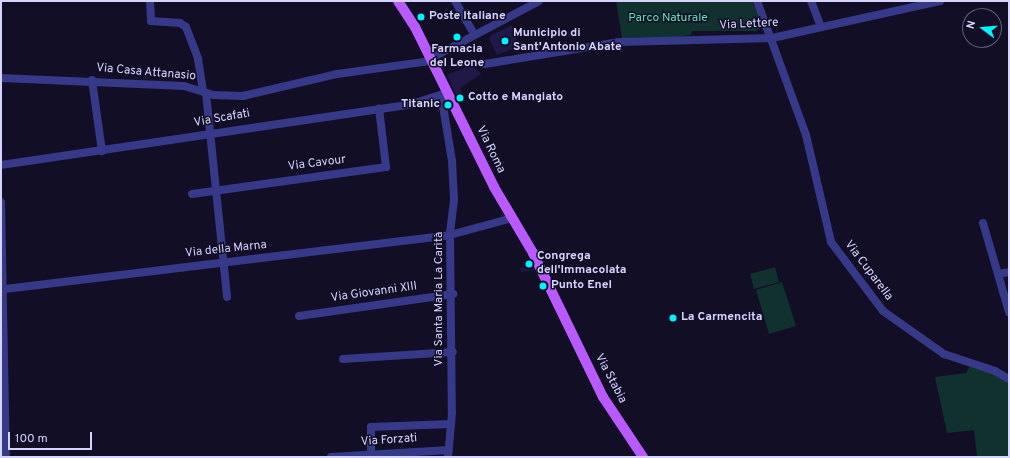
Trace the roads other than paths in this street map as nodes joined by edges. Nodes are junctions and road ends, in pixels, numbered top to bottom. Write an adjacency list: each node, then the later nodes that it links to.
1 (150, 1): 15 (street)
2 (398, 1): 11 (main road, Via Roma)
3 (455, 1): 9 (street)
4 (539, 1): 9 (street, Via Casa Attanasio)
5 (757, 1): 10 (street, Via Cuparella)
6 (811, 1): 8 (street)
7 (940, 1): 8 (street, Via Lettere)
8 (821, 27): 10 (street, Via Lettere)
9 (475, 35): 11 (street, Via Casa Attanasio)
10 (772, 38): 12 (street, Via Lettere); 39 (street, Via Cuparella)
11 (429, 60): 15 (street, Via Casa Attanasio); 16 (main road, Via Roma)
12 (485, 64)
13 (1, 78): 14 (street, Via Casa Attanasio)
14 (92, 80): 15 (street, Via Casa Attanasio); 19 (street)
15 (204, 92): 18 (street)
16 (445, 93): 17 (street, Via Scafati); 24 (main road, Via Roma); 26 (street, Via Santa Maria La Carità)
17 (379, 108): 18 (street, Via Scafati); 21 (street, Via Cavour)
18 (212, 133): 19 (street, Via Scafati); 21 (street)
19 (102, 150): 20 (street, Via Scafati)
20 (1, 166)
21 (217, 191): 22 (street, Via Cavour); 27 (street)
22 (192, 194)
23 (1, 202): 30 (street)
24 (512, 218): 26 (street, Via della Marna); 33 (main road, Via Roma)
25 (983, 223): 29 (street)
26 (450, 235): 27 (street, Via della Marna); 31 (street, Via Santa Maria La Carità)
27 (225, 264): 30 (street, Via della Marna); 32 (street)
28 (1009, 272): 29 (street)
29 (998, 274): 34 (street)
30 (5, 289): 36 (street)
31 (453, 294): 35 (street, Via Giovanni XIII); 37 (street, Via Santa Maria La Carità)
32 (227, 297)
33 (561, 309): 45 (main road, Via Stabia)
34 (1009, 312)
35 (299, 316)
36 (3, 323): 43 (street)
37 (453, 352): 38 (street); 40 (street, Via Santa Maria La Carità)
38 (343, 359)
39 (1009, 378)
40 (451, 424): 41 (street, Via Santa Maria La Carità); 42 (street)
41 (449, 453): 42 (street, Via Forzati)
42 (371, 454): 44 (street, Via Forzati)
43 (4, 455)
44 (331, 457)
45 (643, 457)

